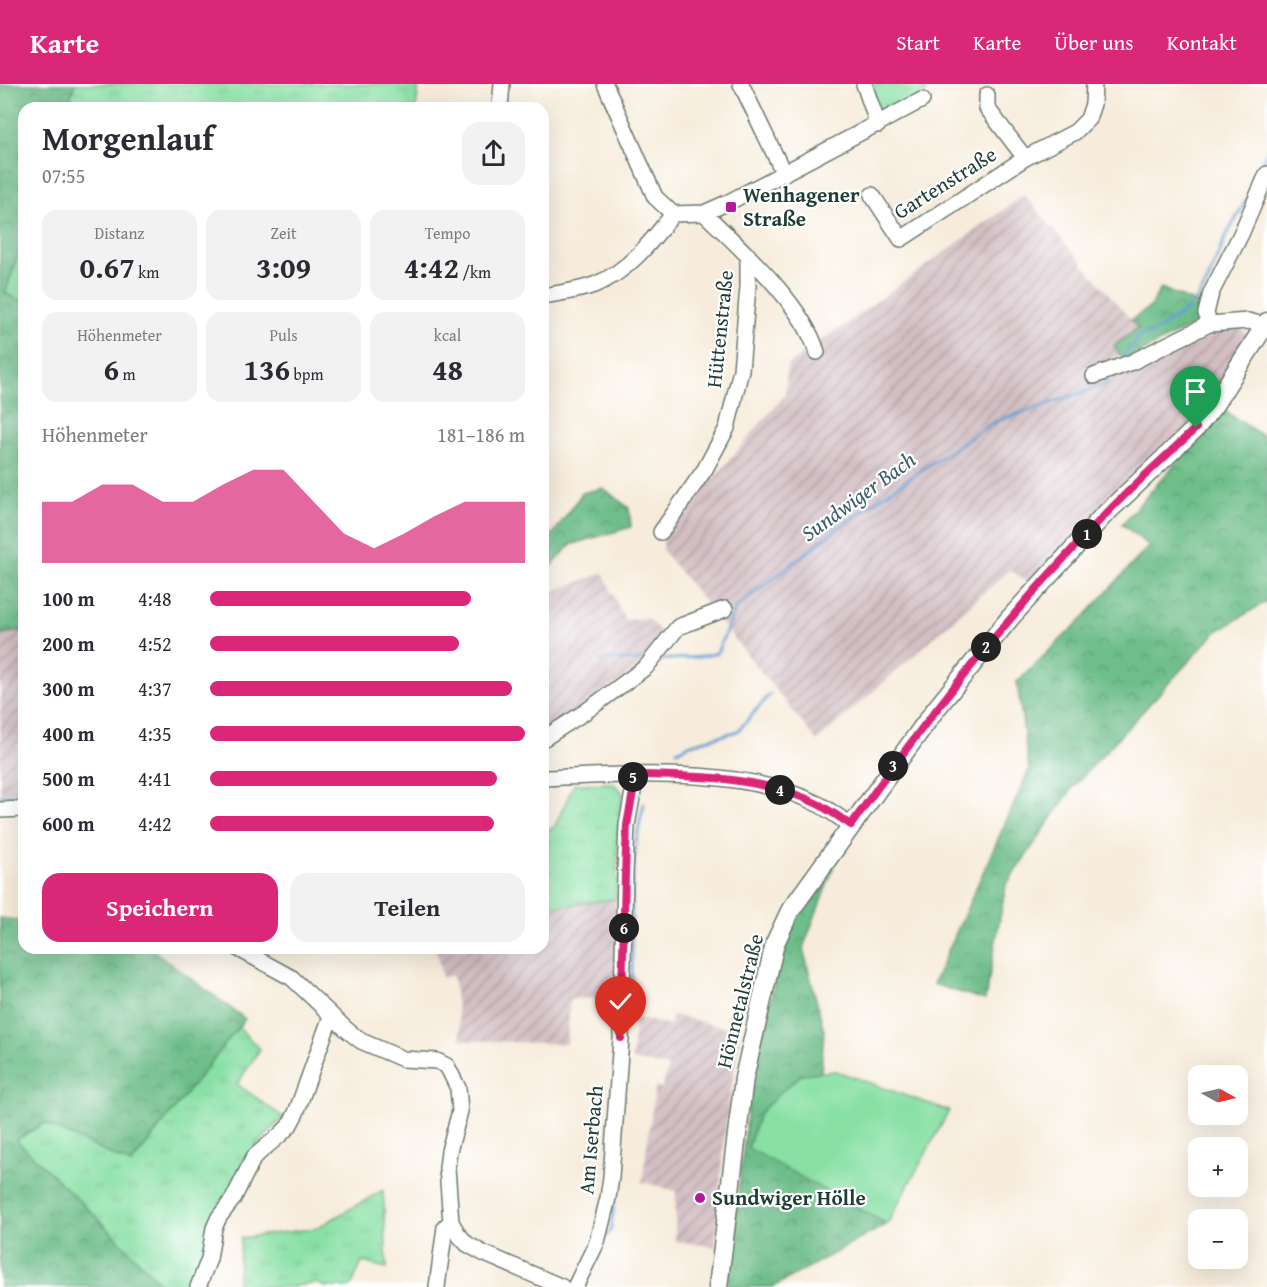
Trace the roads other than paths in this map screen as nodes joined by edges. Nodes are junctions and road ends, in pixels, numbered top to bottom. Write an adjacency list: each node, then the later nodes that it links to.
1 (502, 84): 8 (street)
2 (605, 84): 15 (street)
3 (741, 84): 11 (street)
4 (864, 84): 9 (street)
5 (1094, 84): 10 (street, Gartenstraße)
6 (987, 95): 10 (street, Gartenstraße)
7 (922, 100): 9 (street)
8 (500, 102)
9 (878, 124): 11 (street)
10 (1025, 158): 13 (street, Gartenstraße)
11 (784, 174): 14 (street)
12 (1267, 174): 18 (street)
13 (872, 195)
14 (704, 213): 15 (street); 16 (street)
15 (673, 214): 17 (street)
16 (748, 255): 20 (street); 22 (street, Hüttenstraße)
17 (549, 295)
18 (1209, 324): 19 (street); 21 (street)
19 (1265, 326): 29 (main road, Hönnetalstraße)
20 (817, 352)
21 (1094, 376)
22 (661, 532)
23 (725, 609): 24 (street)
24 (549, 735)
25 (633, 775): 26 (street); 29 (street); 36 (street, Am Iserbach)
26 (549, 778)
27 (18, 809): 28 (street)
28 (0, 810)
29 (851, 825): 37 (main road, Hönnetalstraße)
30 (248, 954): 31 (street)
31 (331, 1016): 32 (street); 33 (street)
32 (451, 1222): 34 (street); 35 (street)
33 (198, 1287)
34 (437, 1287)
35 (562, 1287)
36 (575, 1287)
37 (718, 1287)

